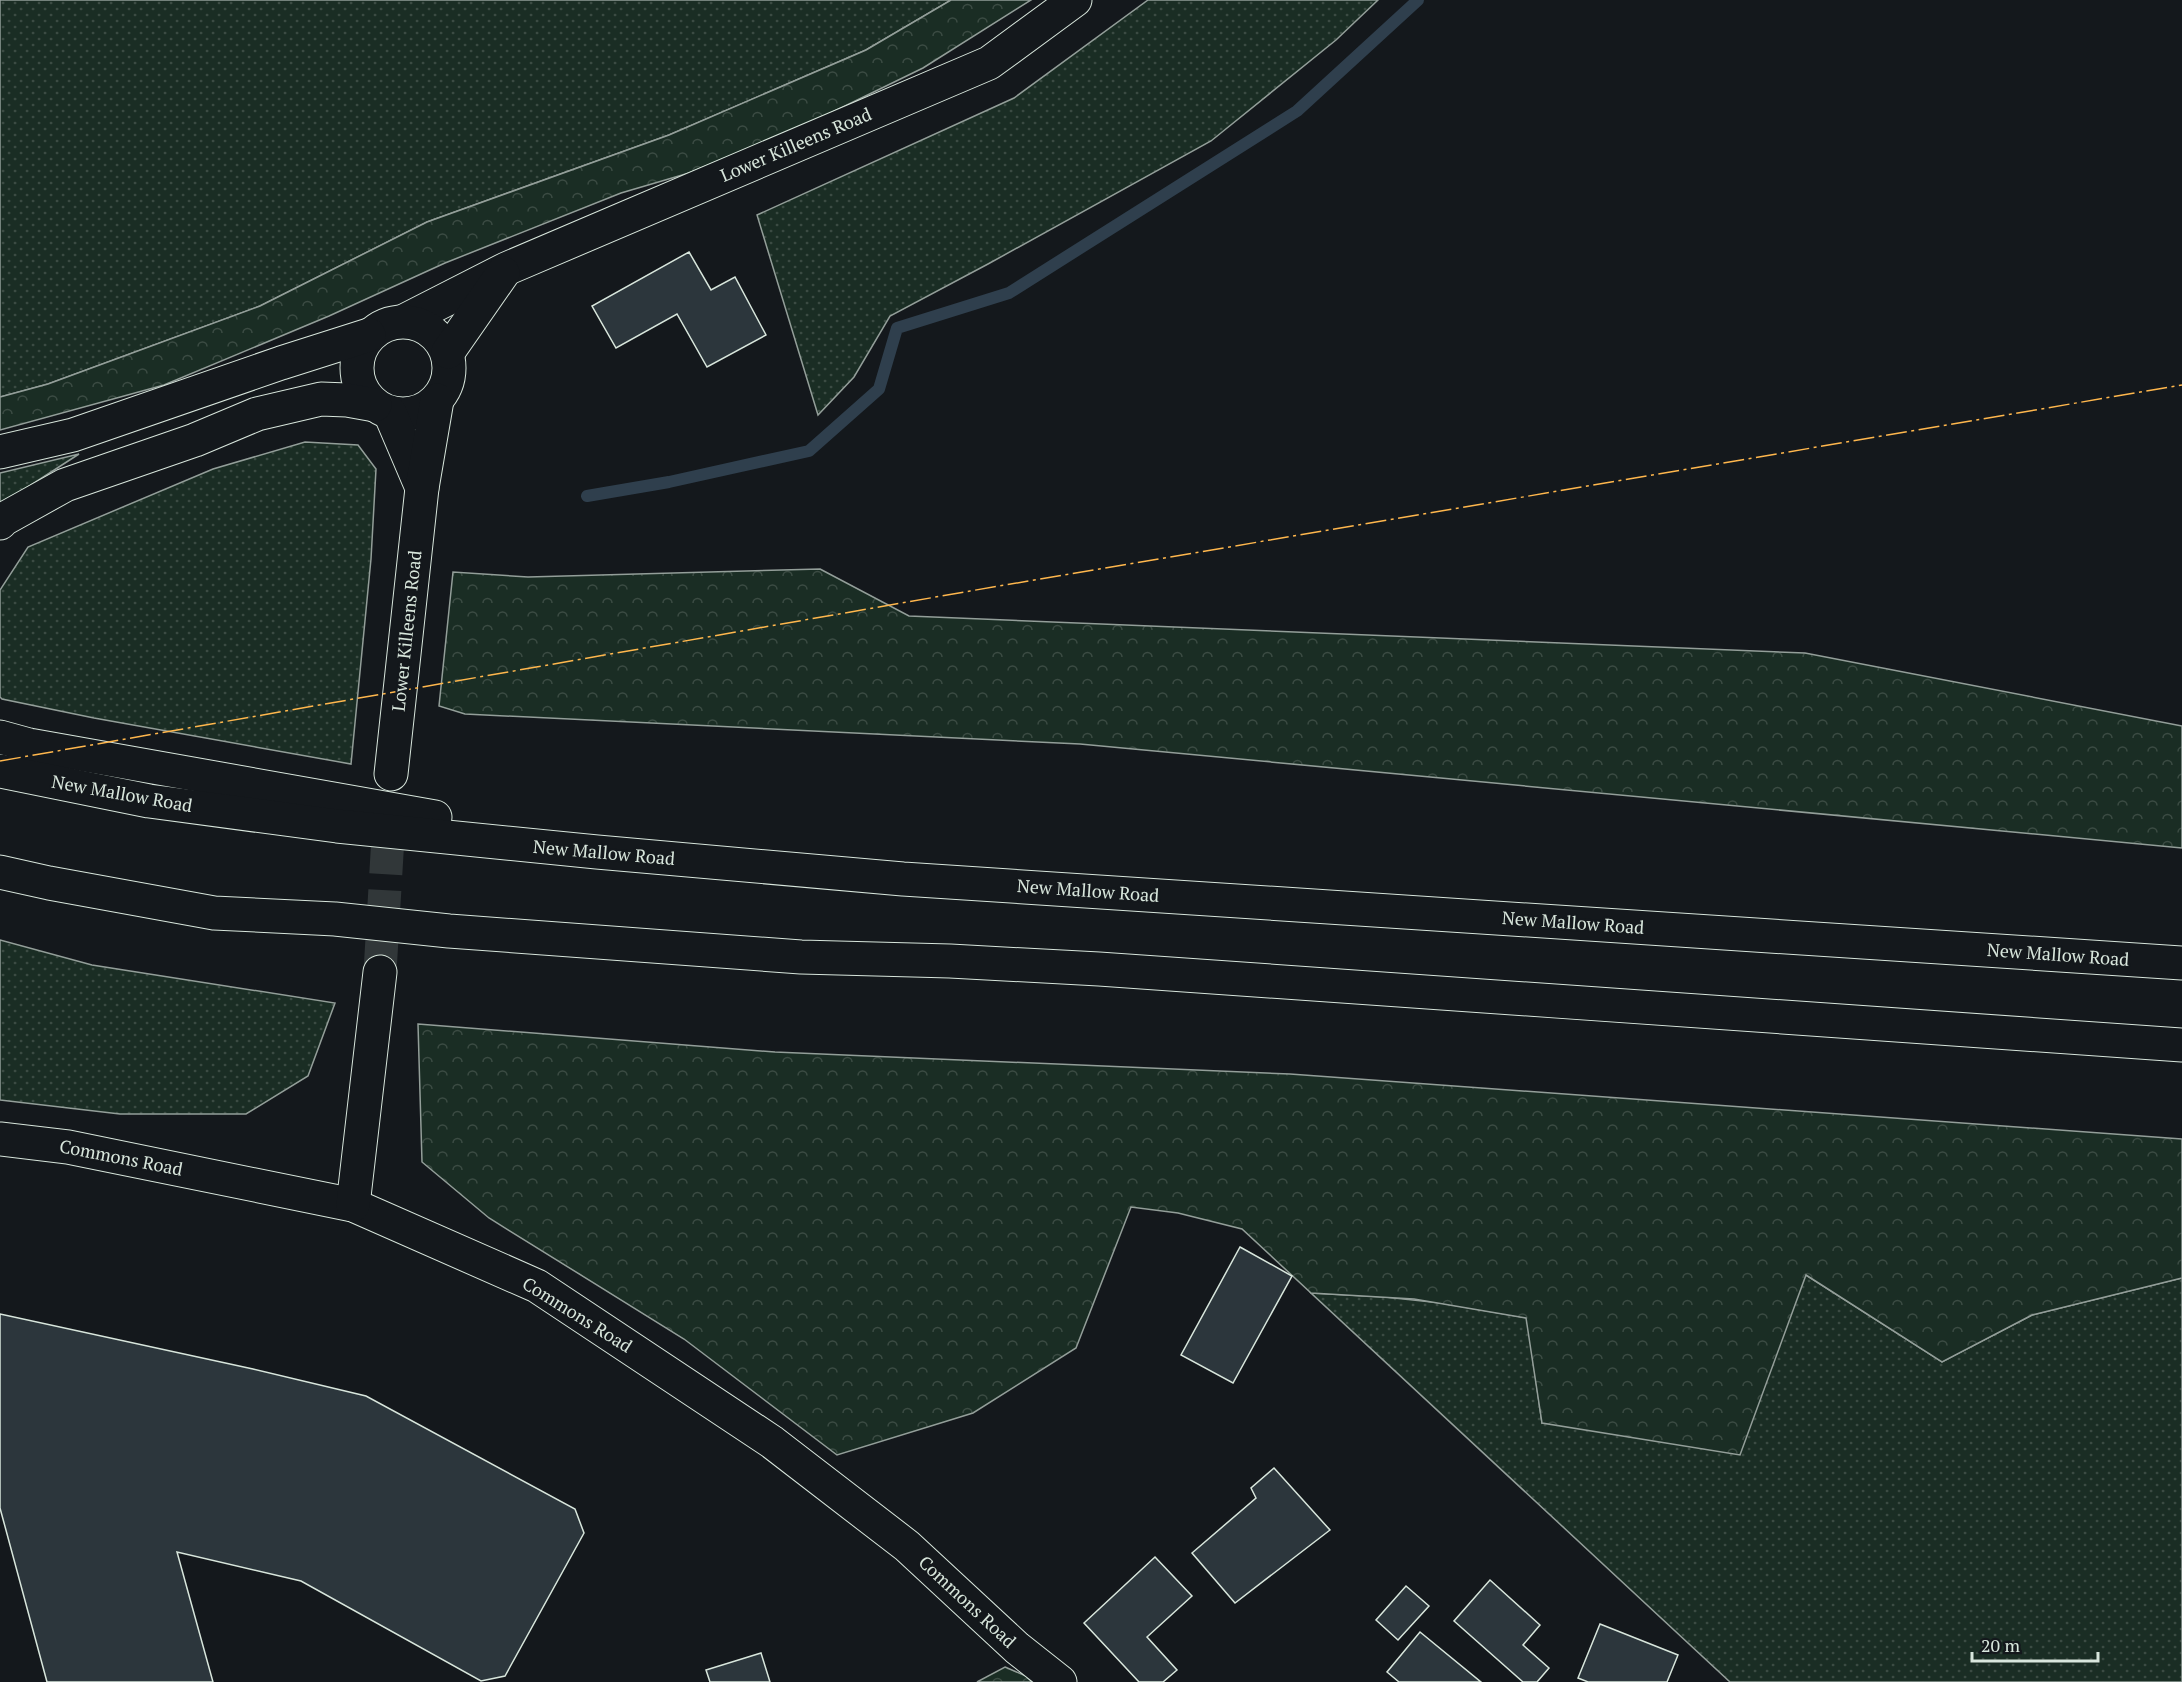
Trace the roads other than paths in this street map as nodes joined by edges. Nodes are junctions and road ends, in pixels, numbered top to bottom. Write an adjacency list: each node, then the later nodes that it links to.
1 (1075, 0): 2 (main road, Lower Killeens Road)
2 (506, 269): 3 (main road, Lower Killeens Road); 5 (main road)
3 (405, 321): 4 (main road); 5 (main road)
4 (369, 335): 7 (main road); 8 (main road)
5 (448, 352): 6 (main road)
6 (437, 400): 7 (main road); 9 (main road, Lower Killeens Road)
7 (383, 409): 9 (main road, Lower Killeens Road); 10 (main road)
8 (0, 452)
9 (422, 488): 13 (main road, Lower Killeens Road)
10 (0, 523)
11 (0, 737): 14 (main road)
12 (0, 771): 14 (main road, New Mallow Road)
13 (391, 774)
14 (597, 852): 16 (main road, New Mallow Road)
15 (0, 872): 18 (main road)
16 (2182, 963)
17 (380, 972): 20 (main road)
18 (2182, 1045)
19 (0, 1139): 20 (main road, Commons Road)
20 (353, 1205): 21 (main road, Commons Road)
21 (1060, 1682)

